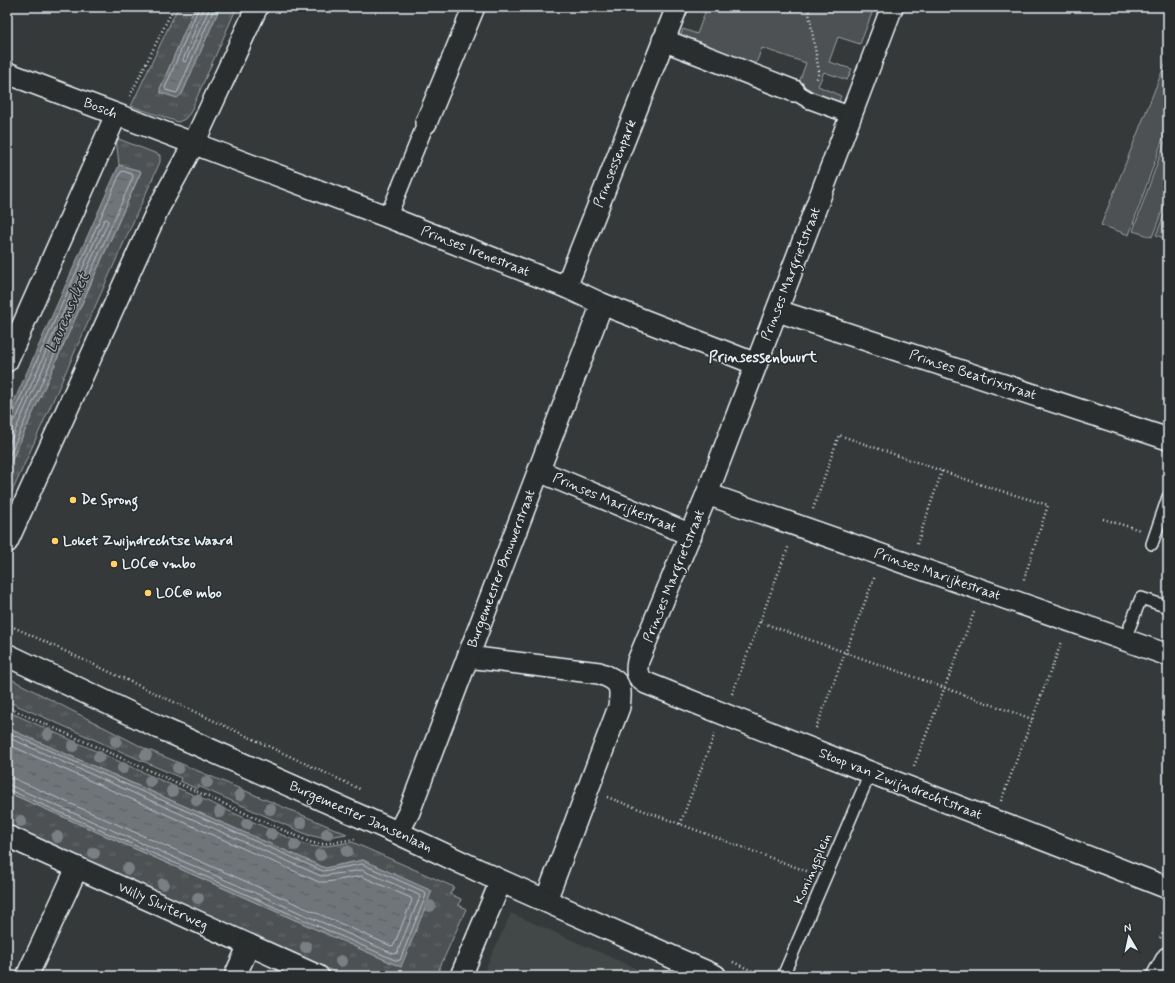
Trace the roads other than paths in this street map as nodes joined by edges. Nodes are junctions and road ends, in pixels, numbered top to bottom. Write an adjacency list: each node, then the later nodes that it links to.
1 (257, 7): 11 (street)
2 (474, 7): 10 (street)
3 (677, 7): 5 (street, Prinsessenpark)
4 (892, 7): 8 (street, Prinses Margrietstraat)
5 (663, 40): 7 (street); 13 (street, Prinsessenpark)
6 (7, 73): 9 (street, Bosch)
7 (802, 95): 8 (street)
8 (850, 115): 15 (street, Prinses Margrietstraat)
9 (119, 116): 11 (street, Bosch); 16 (street)
10 (426, 123): 12 (street)
11 (193, 145): 12 (street, Prinses Irenestraat); 24 (street)
12 (388, 217): 13 (street, Prinses Irenestraat)
13 (566, 287): 14 (street, Prinses Irenestraat)
14 (602, 304): 17 (street, Prinses Irenestraat); 19 (street, Burgemeester Brouwerstraat)
15 (778, 311): 17 (street, Prinses Margrietstraat); 18 (street, Prinses Beatrixstraat)
16 (7, 361)
17 (756, 364): 20 (street, Prinses Margrietstraat)
18 (1168, 439)
19 (539, 471): 22 (street, Prinses Marijkestraat); 29 (street, Burgemeester Brouwerstraat)
20 (707, 494): 22 (street, Prinses Margrietstraat); 26 (street, Prinses Marijkestraat)
21 (1168, 497): 23 (lane)
22 (691, 535): 30 (street, Prinses Margrietstraat)
23 (1154, 540)
24 (7, 542)
25 (1168, 607): 26 (lane)
26 (1125, 639): 27 (street, Prinses Marijkestraat)
27 (1168, 654)
28 (7, 655): 32 (street, Burgemeester Jansenlaan)
29 (468, 657): 32 (street, Burgemeester Brouwerstraat); 37 (street)
30 (637, 674): 31 (street, Stoop van Zwijndrechtstraat)
31 (870, 773): 36 (street, Stoop van Zwijndrechtstraat); 46 (lane, Koningsplein)
32 (398, 833): 35 (street, Burgemeester Jansenlaan)
33 (7, 836): 34 (street, Willy Sluiterweg)
34 (77, 868): 38 (street, Willy Sluiterweg); 41 (street)
35 (501, 881): 37 (street, Burgemeester Jansenlaan); 44 (street)
36 (1168, 888)
37 (546, 900): 40 (street, Burgemeester Jansenlaan)
38 (249, 945): 42 (street); 43 (street, Willy Sluiterweg)
39 (1168, 958): 47 (street)
40 (689, 971): 45 (street, Burgemeester Jansenlaan)
41 (27, 976)
42 (235, 976)
43 (318, 976)
44 (461, 976)
45 (715, 976)
46 (783, 976)
47 (1158, 976)

